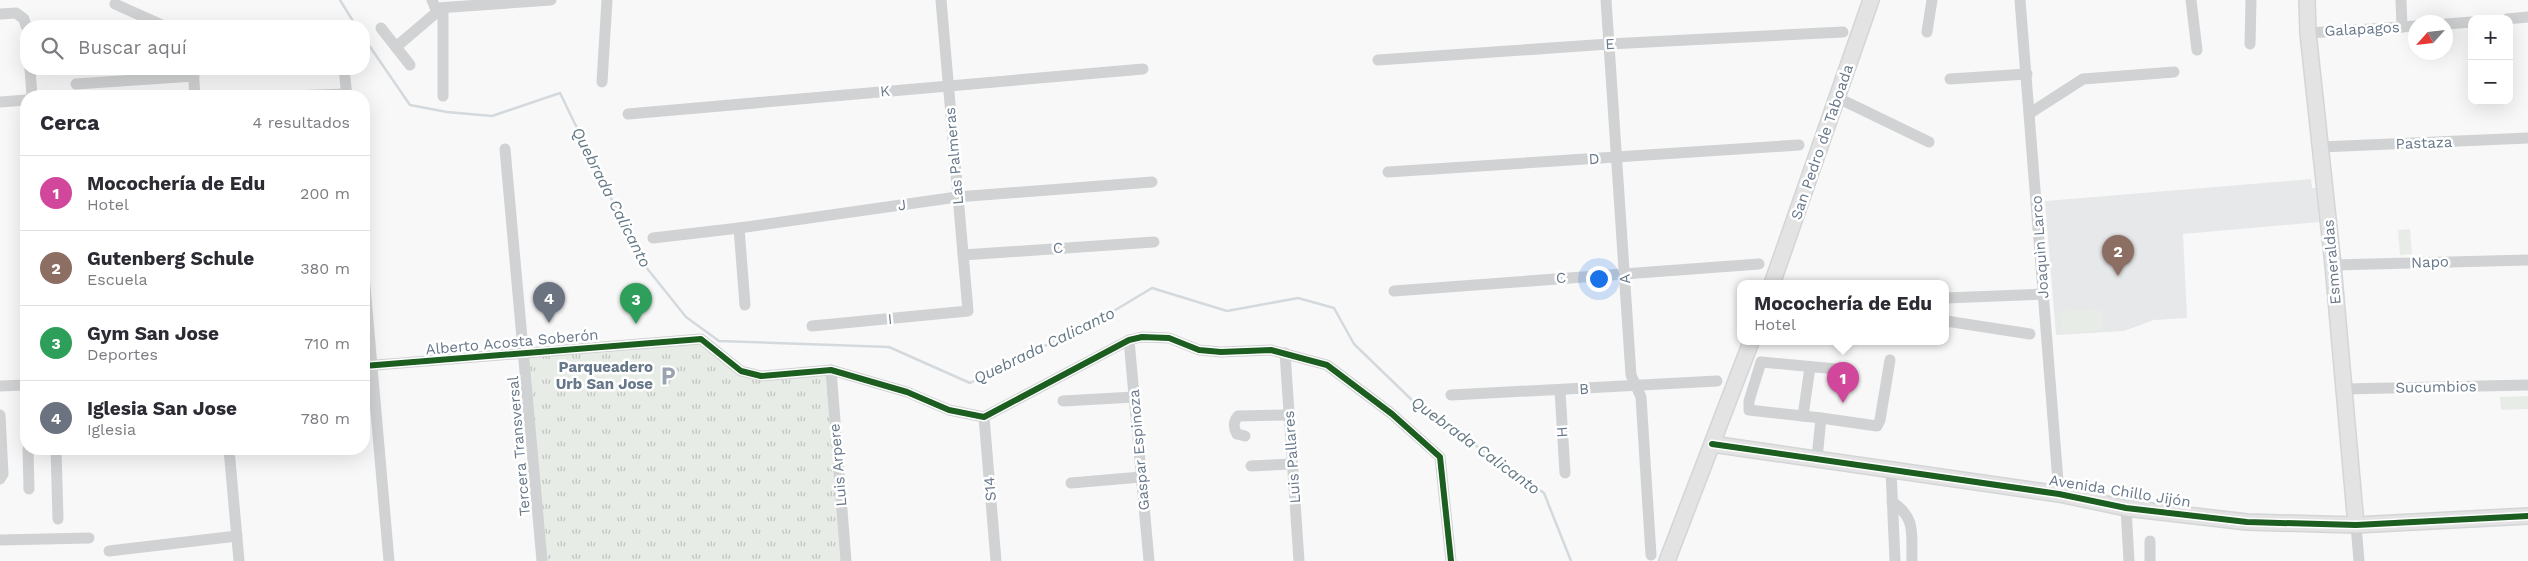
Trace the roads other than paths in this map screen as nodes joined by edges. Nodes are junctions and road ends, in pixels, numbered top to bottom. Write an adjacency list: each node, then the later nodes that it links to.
1 (432, 0): 15 (street)
2 (551, 0): 13 (street)
3 (607, 0): 43 (street)
4 (941, 0): 45 (street, Las Palmeras)
5 (1606, 0): 29 (street, A)
6 (1872, 0): 50 (street, San Pedro de Taboada)
7 (1932, 0): 27 (street)
8 (2020, 0): 37 (street, Joaquìn Larco)
9 (2191, 0): 32 (street)
10 (2251, 0): 30 (street)
11 (2307, 0): 28 (street, Esmeraldas)
12 (2401, 0): 23 (street)
13 (519, 1): 15 (street)
14 (115, 4): 20 (street)
15 (440, 10): 31 (street); 49 (street)
16 (0, 14): 19 (street)
17 (2528, 17): 18 (street)
18 (2513, 18)
19 (24, 20)
20 (151, 20)
21 (2468, 22): 22 (street)
22 (2453, 23)
23 (2402, 27): 24 (street, Galapagos); 28 (street, Galapagos)
24 (2408, 27)
25 (381, 28): 31 (street)
26 (1842, 32): 29 (street, E)
27 (1927, 32)
28 (2308, 33): 58 (street, Esmeraldas)
29 (1609, 44): 33 (street, E); 60 (street, A)
30 (2250, 44)
31 (396, 47): 34 (street)
32 (2198, 50)
33 (1378, 60)
34 (410, 65)
35 (1143, 68): 45 (street, K)
36 (2174, 72): 53 (street)
37 (2027, 74): 42 (street); 53 (street, Joaquìn Larco)
38 (30, 75): 46 (street)
39 (164, 75): 44 (street)
40 (193, 75): 47 (street)
41 (345, 75): 48 (street)
42 (1950, 79)
43 (602, 82)
44 (76, 84)
45 (948, 85): 54 (street, K); 63 (street, Las Palmeras)
46 (32, 90)
47 (195, 90)
48 (346, 90)
49 (443, 96)
50 (1838, 98): 56 (street); 72 (street, San Pedro de Taboada)
51 (20, 100): 52 (street)
52 (0, 102)
53 (2030, 113): 74 (street, Joaquìn Larco)
54 (628, 114)
55 (2528, 138): 58 (street, Pastaza)
56 (1929, 142)
57 (1799, 145): 60 (street, D)
58 (2321, 147): 70 (street, Esmeraldas)
59 (505, 149): 83 (street, Tercera Transversal)
60 (1618, 157): 61 (street, D); 71 (street, A)
61 (1388, 172)
62 (1152, 182): 63 (street, J)
63 (957, 197): 64 (street, J); 67 (street, Las Palmeras)
64 (739, 228): 65 (street, J); 76 (street)
65 (652, 238)
66 (1154, 242): 67 (street, C)
67 (962, 254): 77 (street, Las Palmeras)
68 (2528, 260): 70 (street, Napo)
69 (1759, 264): 71 (street, C)
70 (2333, 265): 96 (street, Esmeraldas)
71 (1625, 273): 73 (street, C); 93 (street, A)
72 (1775, 280)
73 (1394, 291)
74 (2044, 294): 75 (street); 120 (street, Joaquìn Larco)
75 (1949, 298)
76 (746, 305)
77 (968, 311): 79 (street, I)
78 (1949, 321): 80 (street)
79 (812, 326)
80 (2030, 334)
81 (1129, 340): 84 (street); 99 (street, Gaspar Espinoza); 104 (street)
82 (1750, 345): 107 (street)
83 (524, 353): 86 (street, Alberto Acosta Soberón); 88 (street, Alberto Acosta Soberón); 134 (street, Tercera Transversal)
84 (1285, 353): 102 (street, Luis Pallares); 139 (street)
85 (1890, 360): 105 (street)
86 (370, 366)
87 (1810, 368): 89 (street); 103 (street); 103 (street)
88 (831, 370): 104 (street); 135 (street, Luis Arpere)
89 (1847, 370)
90 (1717, 381): 93 (street, B)
91 (20, 385): 95 (street)
92 (370, 385): 133 (street)
93 (1637, 385): 97 (street, B); 131 (street, A)
94 (2528, 385): 96 (street, Sucumbios)
95 (0, 386)
96 (2344, 389): 125 (street, Esmeraldas)
97 (1560, 391): 98 (street, B); 115 (street, H)
98 (1451, 395)
99 (1134, 396): 100 (street); 116 (street, Gaspar Espinoza)
100 (1063, 402)
101 (0, 415): 117 (street)
102 (1289, 415): 106 (street); 112 (street, Luis Pallares)
103 (1803, 416): 105 (street)
104 (984, 417): 136 (street, S14)
105 (1821, 418): 111 (street)
106 (1245, 436)
107 (1712, 444): 111 (street, Avenida Chillo Jijón); 140 (street)
108 (28, 455): 119 (street)
109 (56, 455): 124 (street)
110 (230, 455): 126 (street)
111 (1817, 458): 114 (street, Avenida Chillo Jijón)
112 (1292, 464): 113 (street); 138 (street, Luis Pallares)
113 (1251, 466)
114 (1891, 470): 120 (street, Avenida Chillo Jijón); 121 (street)
115 (1565, 474)
116 (1141, 477): 118 (street); 137 (street, Gaspar Espinoza)
117 (0, 478)
118 (1070, 483)
119 (29, 489)
120 (2058, 494): 122 (street, Avenida Chillo Jijón)
121 (1892, 502): 141 (street); 142 (street)
122 (2126, 508): 125 (street, Avenida Chillo Jijón); 143 (street)
123 (2528, 516): 125 (street, Avenida Chillo Jijón)
124 (58, 519)
125 (2356, 525): 145 (street)
126 (237, 536): 130 (street); 132 (street)
127 (89, 538): 128 (street)
128 (0, 540)
129 (2150, 541): 144 (street)
130 (109, 551)
131 (1651, 555)
132 (239, 561)
133 (389, 561)
134 (542, 561)
135 (846, 561)
136 (996, 561)
137 (1149, 561)
138 (1299, 561)
139 (1451, 561)
140 (1667, 561)
141 (1895, 561)
142 (1912, 561)
143 (2129, 561)
144 (2150, 561)
145 (2359, 561)

